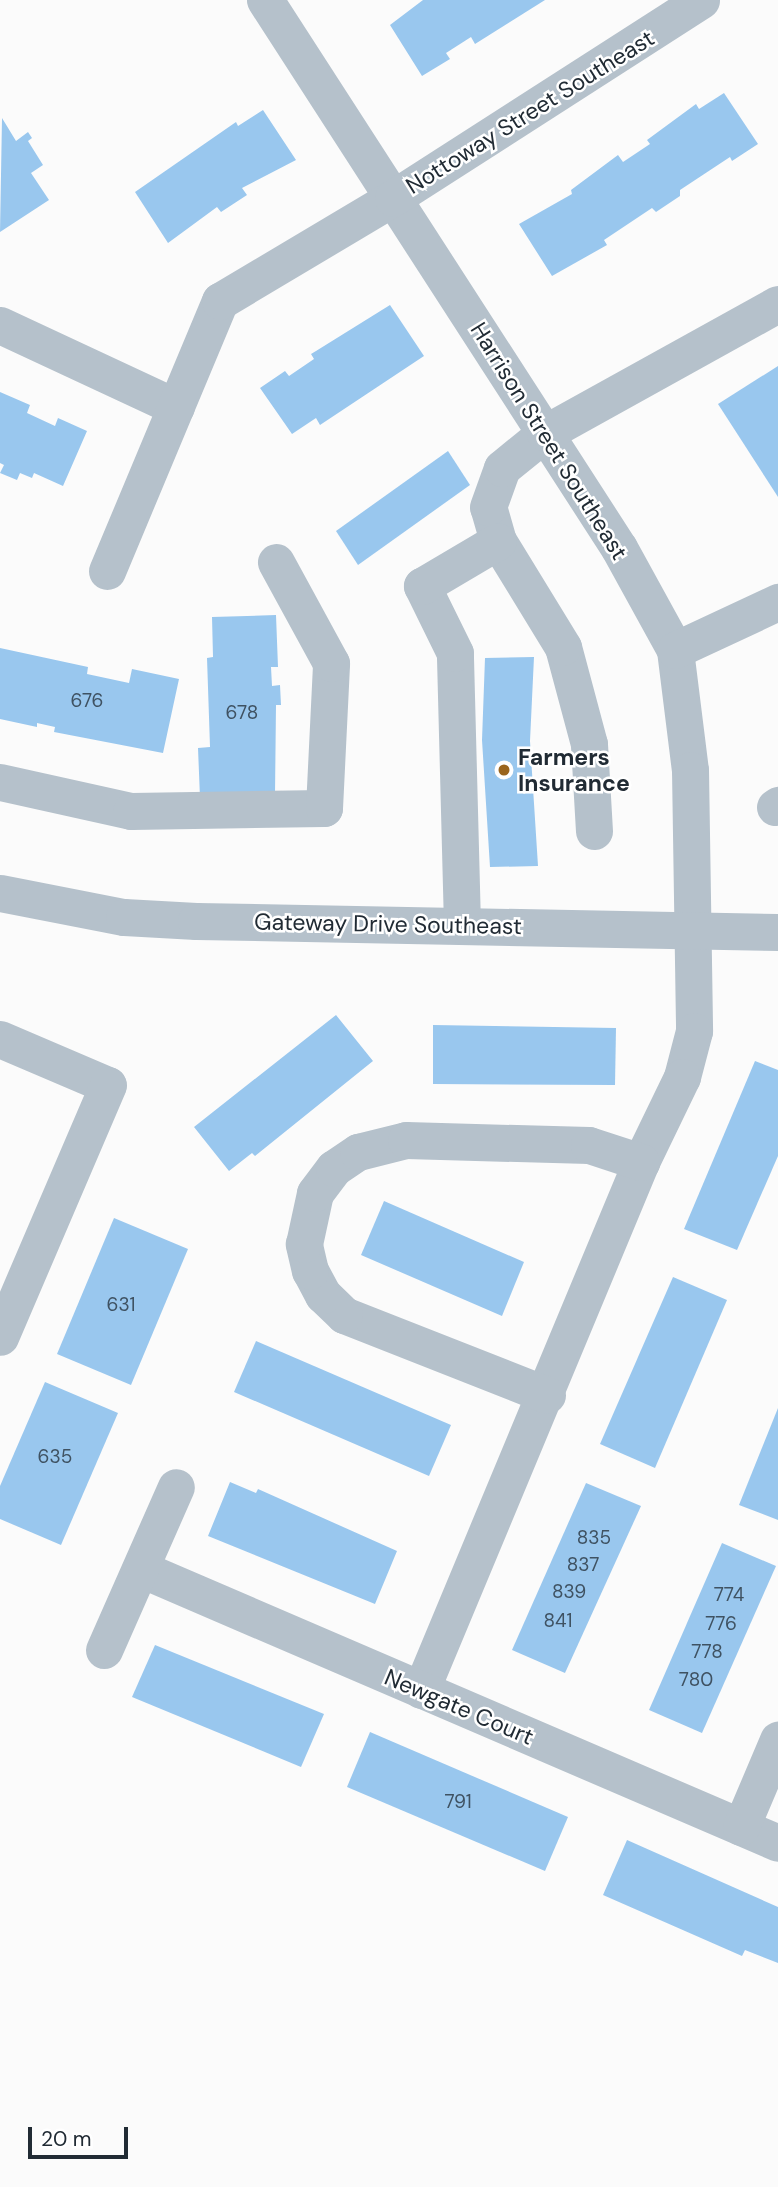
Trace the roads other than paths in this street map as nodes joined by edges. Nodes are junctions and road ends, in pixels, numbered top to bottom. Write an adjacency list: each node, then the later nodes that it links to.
1 (265, 0): 3 (street, Harrison Street Southeast)
2 (701, 0): 3 (street, Nottoway Street Southeast)
3 (393, 198): 6 (street, Nottoway Street Southeast); 7 (street, Harrison Street Southeast)
4 (778, 304): 7 (street)
5 (0, 325): 6 (street)
6 (176, 407): 10 (street, Nottoway Street Southeast)
7 (545, 433): 8 (street); 12 (street, Harrison Street Southeast)
8 (498, 541): 14 (street); 16 (street)
9 (276, 562): 13 (street)
10 (107, 571)
11 (778, 602): 12 (street)
12 (675, 650): 17 (street, Harrison Street Southeast)
13 (0, 782)
14 (594, 831)
15 (0, 893): 16 (street, Gateway Drive Southeast)
16 (462, 925): 17 (street, Gateway Drive Southeast)
17 (692, 930): 18 (street, Gateway Drive Southeast); 20 (street, Harrison Street Southeast)
18 (778, 932)
19 (0, 1039): 21 (street)
20 (641, 1162): 22 (street, Harrison Street Southeast); 22 (street)
21 (0, 1337)
22 (547, 1395): 26 (street, Harrison Street Southeast)
23 (176, 1487): 24 (street)
24 (141, 1569): 25 (street); 26 (street, Newgate Court)
25 (104, 1650)
26 (421, 1690): 28 (street, Newgate Court)
27 (778, 1740): 28 (street)
28 (741, 1827): 29 (street, Newgate Court)
29 (778, 1843)

